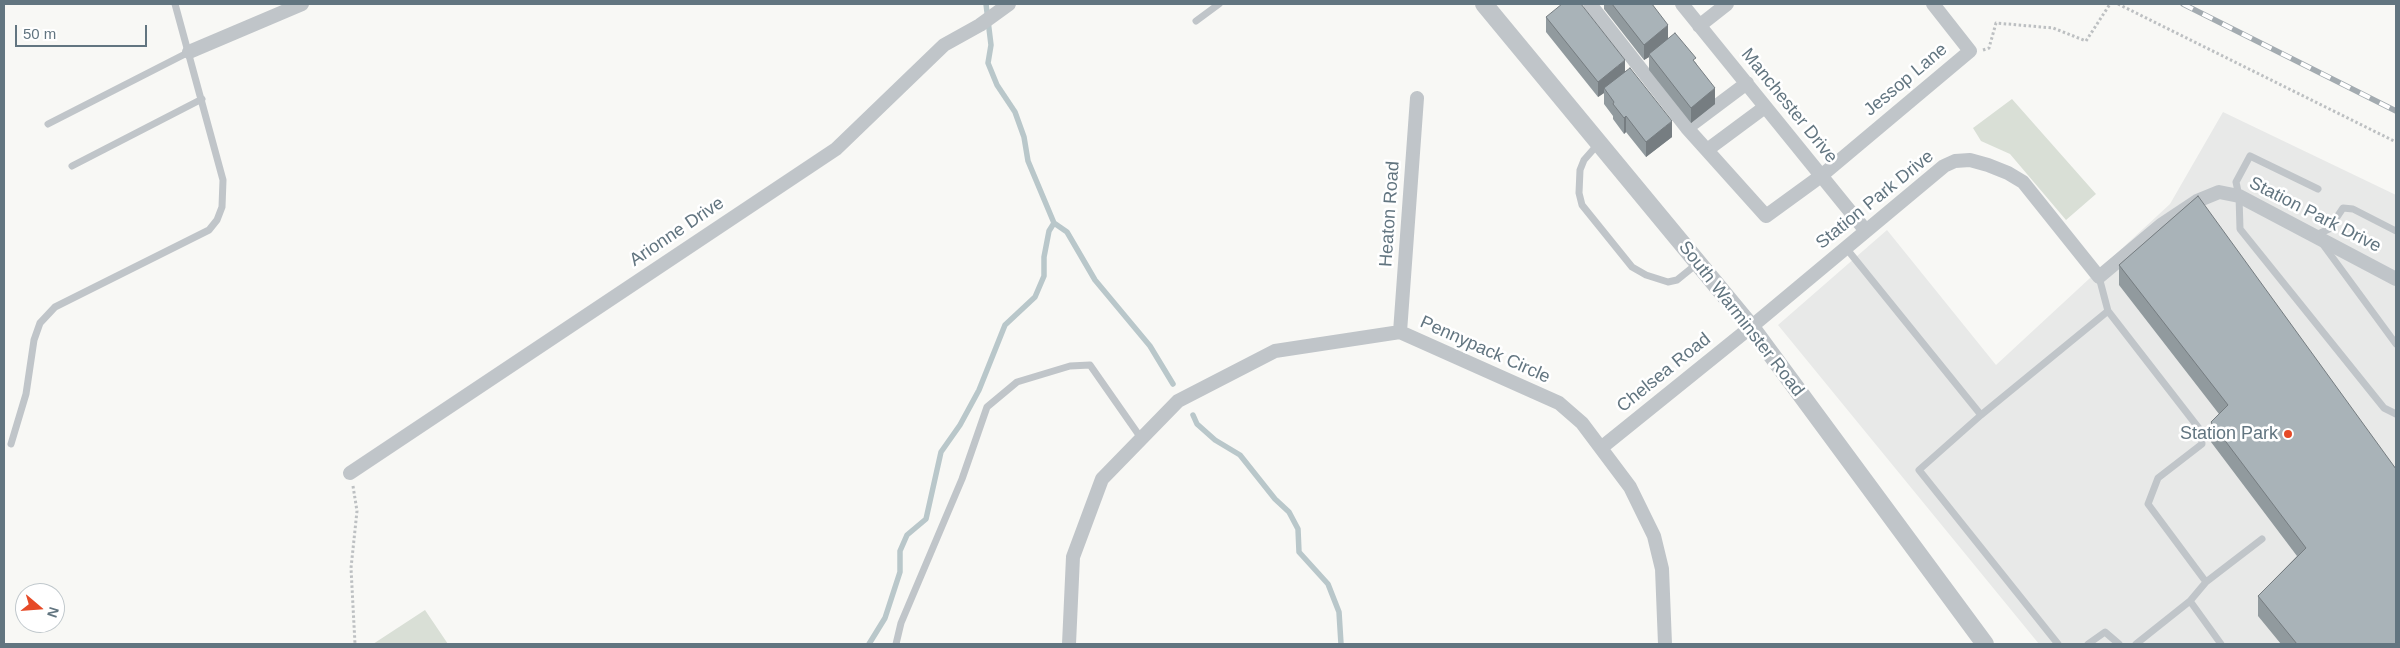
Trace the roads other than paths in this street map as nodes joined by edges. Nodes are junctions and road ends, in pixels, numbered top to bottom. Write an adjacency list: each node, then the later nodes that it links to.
1 (175, 4): 12 (lane)
2 (302, 4): 12 (street)
3 (1218, 4): 10 (lane)
4 (1484, 4): 19 (street, South Warminster Road)
5 (1590, 4): 18 (street)
6 (1682, 4): 11 (street, Manchester Drive)
7 (1727, 4): 11 (street)
8 (1933, 4): 22 (street, Jessop Lane)
9 (1004, 7): 41 (street, Arionne Drive)
10 (1196, 21)
11 (1699, 26): 13 (street, Manchester Drive)
12 (189, 52): 15 (lane); 17 (lane)
13 (1747, 83): 16 (street, Manchester Drive); 18 (street)
14 (1417, 98): 34 (street, Heaton Road)
15 (202, 99): 21 (lane); 39 (lane)
16 (1765, 107): 20 (street); 22 (street, Manchester Drive)
17 (48, 124)
18 (1687, 128): 20 (street)
19 (1599, 143): 29 (street, South Warminster Road); 29 (lane)
20 (1707, 150): 22 (street, Jessop Lane)
21 (72, 166)
22 (1821, 176): 25 (street, Manchester Drive)
23 (2318, 189): 24 (lane)
24 (2239, 196): 27 (street, Station Park Drive); 30 (street, Station Park Drive); 36 (lane)
25 (1866, 231): 28 (street, Station Park Drive); 30 (street, Station Park Drive)
26 (2396, 231): 27 (lane)
27 (2316, 235): 31 (street, Station Park Drive); 35 (lane)
28 (1846, 248): 33 (street, Station Park Drive); 37 (lane)
29 (1698, 263): 33 (street, South Warminster Road)
30 (2099, 276): 32 (lane)
31 (2396, 279)
32 (2108, 311): 37 (lane); 43 (lane)
33 (1751, 327): 40 (street, Chelsea Road); 48 (street, South Warminster Road)
34 (1400, 332): 38 (street, Pennypack Circle); 40 (street, Pennypack Circle)
35 (2396, 344)
36 (2396, 414)
37 (1981, 416): 49 (lane)
38 (1141, 438): 45 (lane); 46 (street, Pennypack Circle)
39 (11, 444)
40 (1600, 448): 47 (street, Pennypack Circle)
41 (350, 473)
42 (2262, 539): 43 (lane)
43 (2206, 582): 44 (lane)
44 (2190, 601): 52 (lane); 53 (lane)
45 (896, 644)
46 (1070, 644)
47 (1665, 644)
48 (1985, 644)
49 (2058, 644)
50 (2088, 644): 51 (lane)
51 (2119, 644)
52 (2136, 644)
53 (2221, 644)

